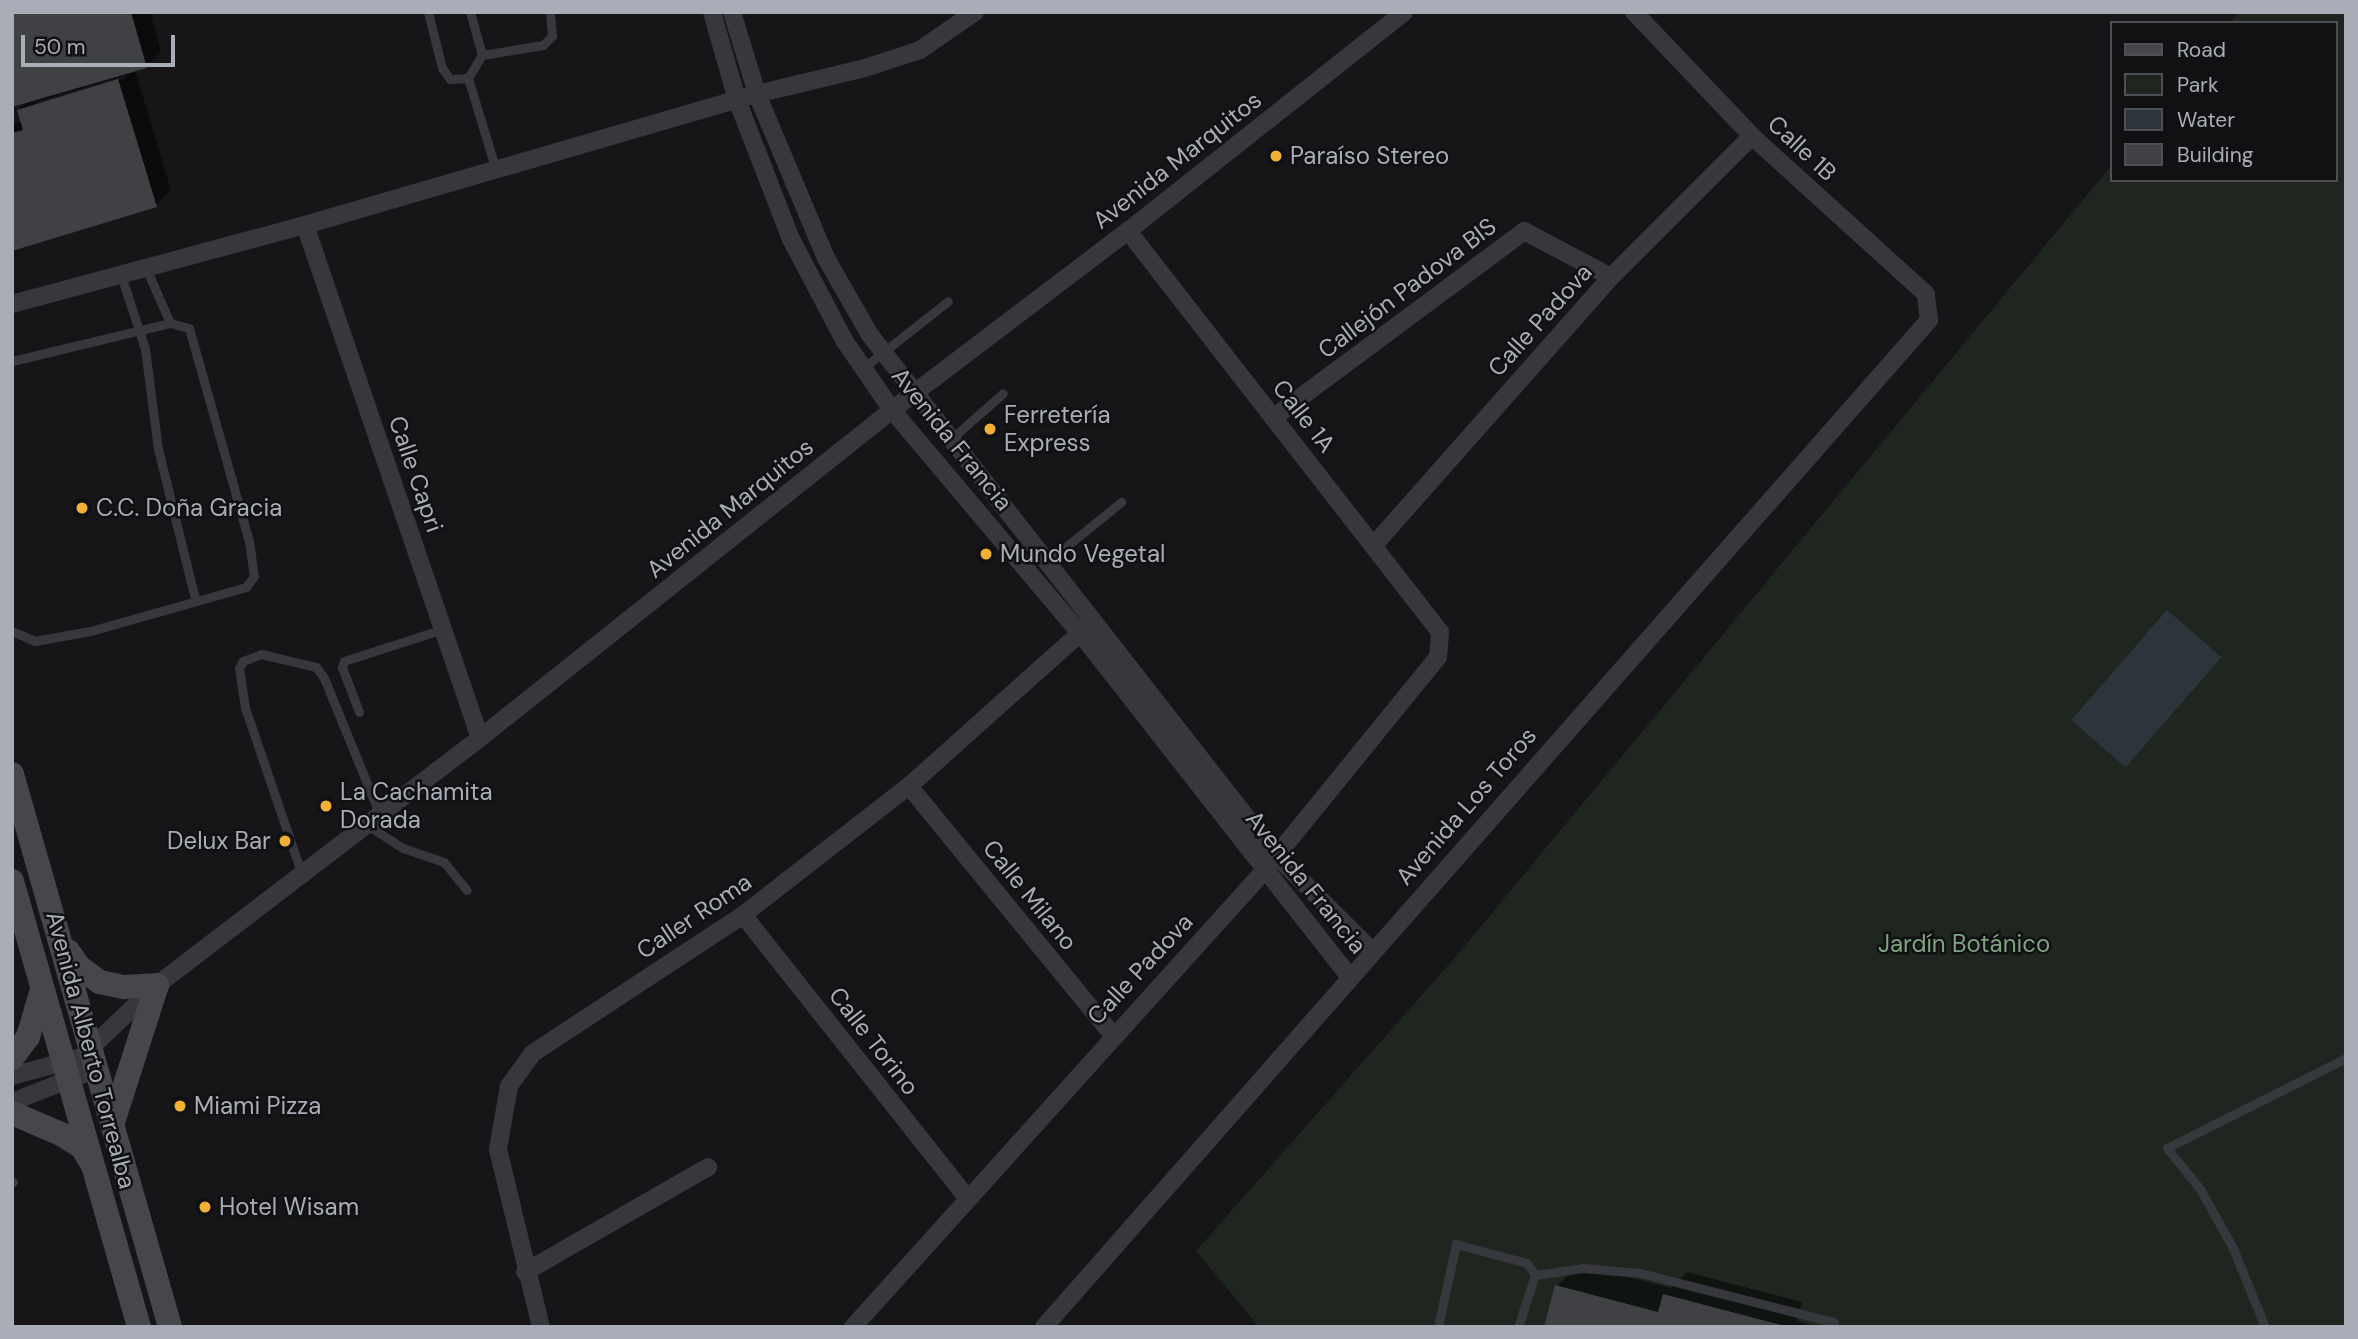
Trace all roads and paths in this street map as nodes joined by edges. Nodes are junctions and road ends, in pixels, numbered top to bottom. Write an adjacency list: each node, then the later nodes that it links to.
1 (428, 12): 10 (lane)
2 (470, 12): 9 (lane)
3 (550, 12): 9 (lane)
4 (712, 12): 12 (street, Avenida Francia)
5 (732, 12): 11 (street, Avenida Francia)
6 (975, 12): 11 (street)
7 (1404, 12): 16 (street, Avenida Marquitos)
8 (1633, 12): 13 (street, Calle 1B)
9 (482, 55): 10 (lane)
10 (468, 78): 14 (lane)
11 (757, 94): 12 (street); 25 (street, Avenida Francia)
12 (737, 100): 14 (street); 27 (street, Avenida Francia)
13 (1752, 136): 19 (street, Calle Padova); 22 (street, Calle 1B)
14 (496, 170): 15 (street)
15 (305, 225): 17 (street); 38 (street, Calle Capri)
16 (1128, 232): 29 (street, Avenida Marquitos); 31 (street, Calle 1A)
17 (146, 268): 18 (street); 23 (lane)
18 (121, 275): 21 (street); 24 (lane)
19 (1611, 277): 31 (street, Callejón Padova BIS); 34 (street, Calle Padova)
20 (948, 301): 25 (lane)
21 (12, 304)
22 (1929, 320): 53 (street, Avenida Los Toros)
23 (170, 323): 24 (lane); 36 (lane)
24 (141, 329): 26 (lane); 36 (lane)
25 (882, 352): 27 (lane); 29 (street, Avenida Francia)
26 (12, 361)
27 (863, 368): 30 (street, Avenida Francia)
28 (1003, 393): 32 (lane)
29 (914, 394): 30 (street, Avenida Marquitos); 32 (street, Avenida Francia)
30 (892, 410): 37 (street, Avenida Francia); 42 (street, Avenida Marquitos)
31 (1274, 417): 34 (street, Calle 1A)
32 (950, 440): 35 (street, Avenida Francia)
33 (1121, 502): 35 (lane)
34 (1374, 545): 40 (street, Calle 1A)
35 (1046, 563): 37 (street, Avenida Francia)
36 (195, 599): 39 (lane)
37 (1087, 627): 44 (street, Caller Roma); 46 (street, Avenida Francia); 47 (street, Avenida Francia)
38 (443, 629): 41 (lane); 42 (street, Calle Capri)
39 (12, 631)
40 (1440, 632): 46 (street, Calle Padova)
41 (359, 712)
42 (480, 738): 45 (street, Avenida Marquitos)
43 (12, 774): 52 (main road, Avenida Alberto Torrealba)
44 (909, 786): 51 (street, Caller Roma); 57 (street, Calle Milano)
45 (373, 820): 48 (street, Avenida Marquitos); 48 (lane); 50 (lane)
46 (1275, 854): 47 (street, Calle Padova); 53 (street, Avenida Francia)
47 (1264, 871): 54 (street, Avenida Francia); 57 (street, Calle Padova)
48 (302, 875): 55 (street, Avenida Marquitos)
49 (12, 881): 56 (main road, Avenida Alberto Torrealba)
50 (467, 890)
51 (743, 915): 68 (street, Calle Torino); 69 (street, Caller Roma)
52 (61, 940): 55 (main road); 58 (main road, Avenida Alberto Torrealba)
53 (1371, 950): 54 (street, Avenida Los Toros)
54 (1350, 977): 76 (street, Avenida Los Toros)
55 (158, 985): 58 (street, Avenida Marquitos); 65 (main road)
56 (43, 988): 59 (main road); 61 (main road, Avenida Alberto Torrealba)
57 (1113, 1035): 68 (street, Calle Padova)
58 (92, 1053): 61 (street, Avenida Marquitos); 65 (main road, Avenida Alberto Torrealba)
59 (12, 1058)
60 (2346, 1058): 79 (lane)
61 (67, 1072): 62 (street); 63 (street); 66 (main road, Avenida Alberto Torrealba)
62 (12, 1076)
63 (12, 1102)
64 (12, 1113): 66 (main road)
65 (111, 1129): 73 (main road, Avenida Alberto Torrealba)
66 (93, 1167): 72 (main road, Avenida Alberto Torrealba)
67 (708, 1167): 69 (street)
68 (967, 1198): 75 (street, Calle Padova)
69 (525, 1272): 74 (street, Caller Roma)
70 (1535, 1275): 71 (lane); 77 (lane); 78 (lane)
71 (1834, 1322)
72 (139, 1327)
73 (170, 1327)
74 (541, 1327)
75 (853, 1327)
76 (1044, 1327)
77 (1438, 1327)
78 (1518, 1327)
79 (2265, 1327)

